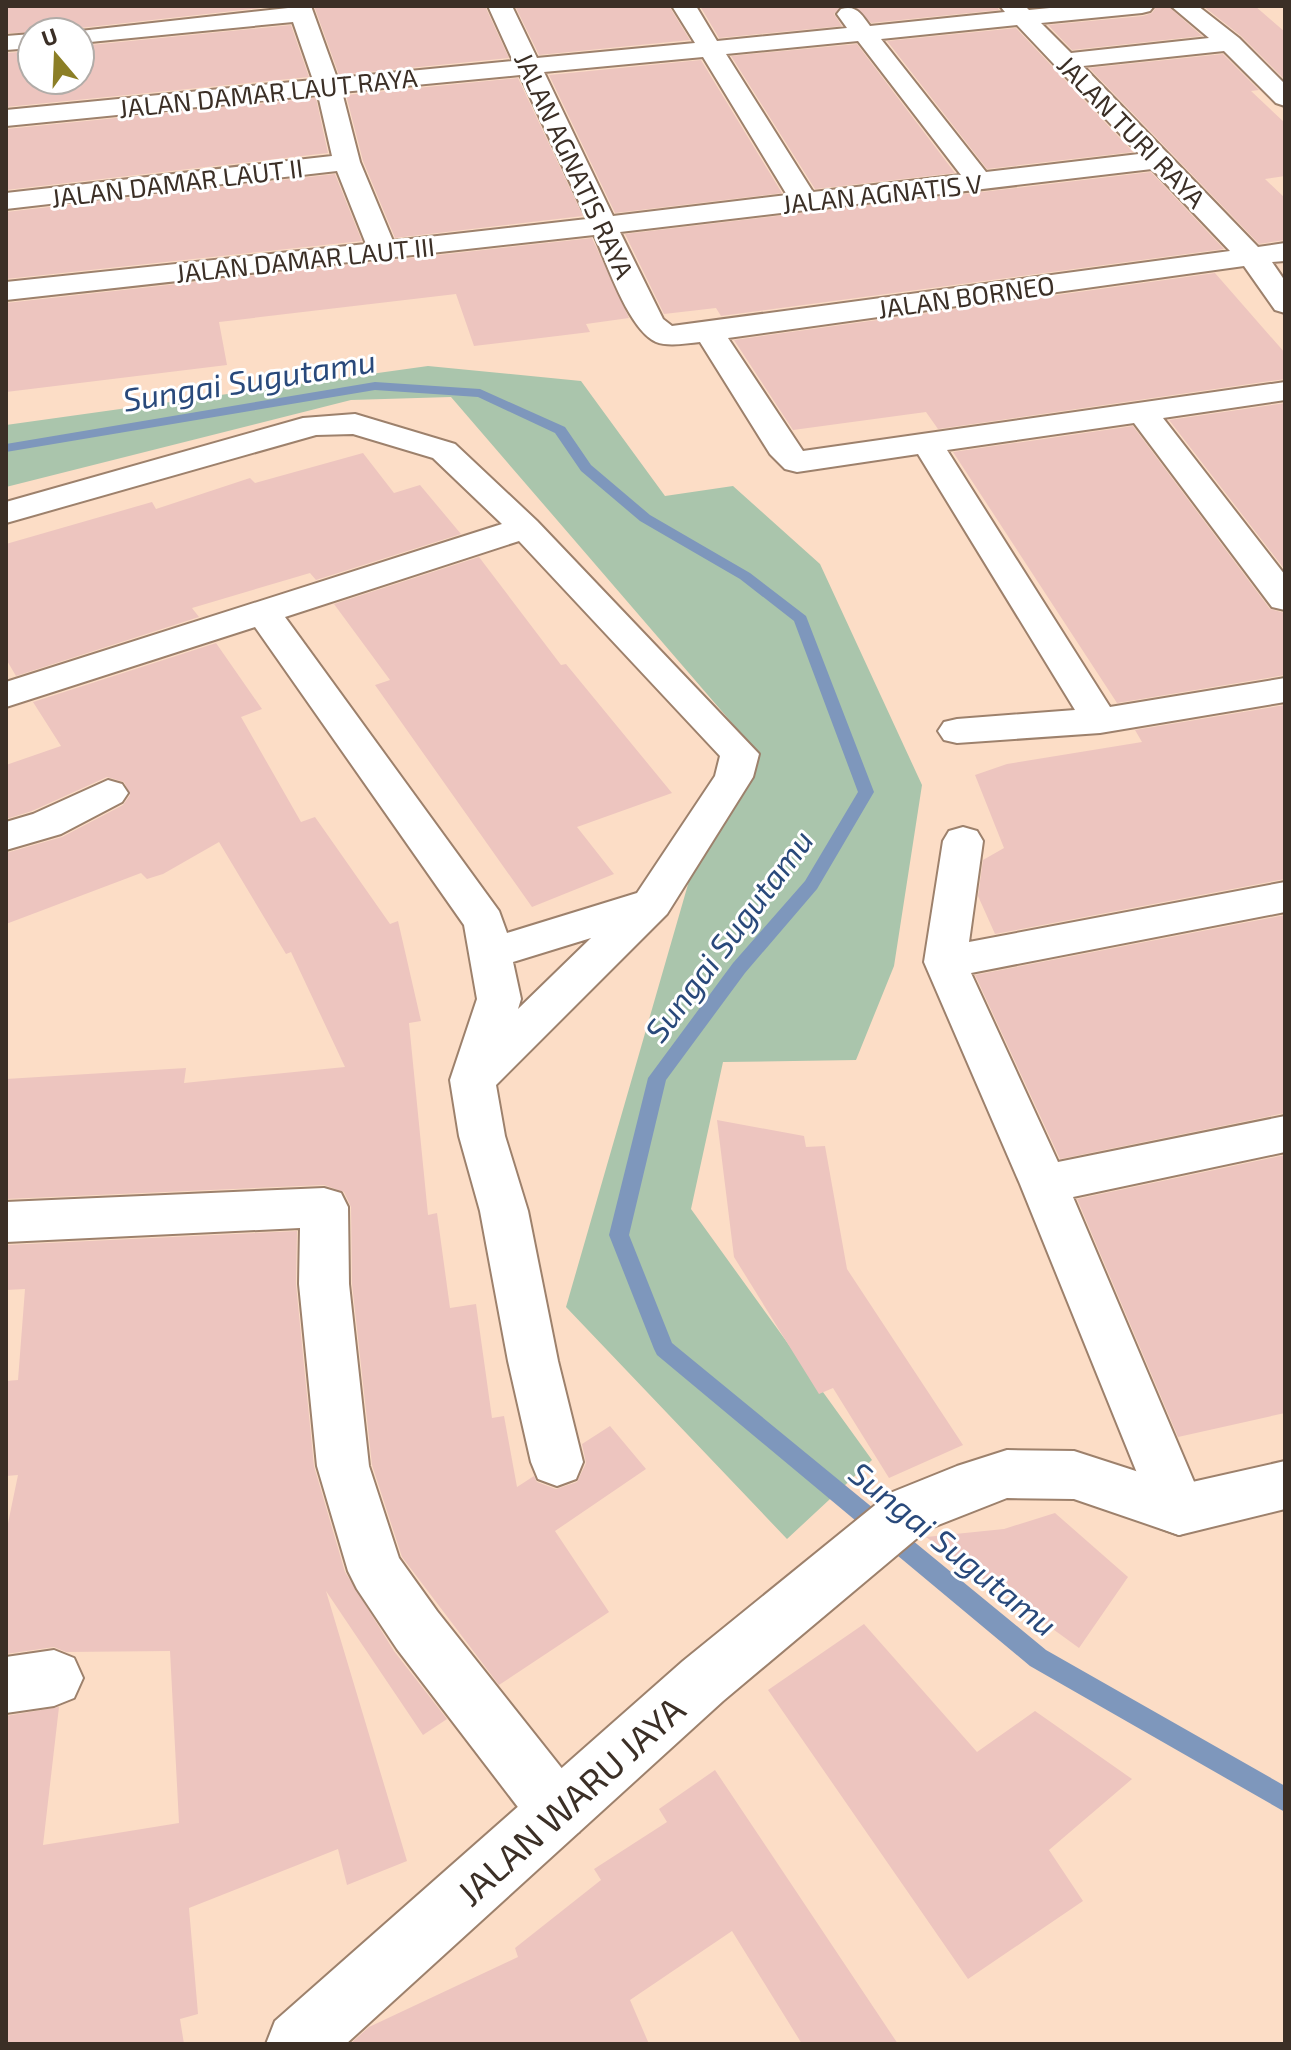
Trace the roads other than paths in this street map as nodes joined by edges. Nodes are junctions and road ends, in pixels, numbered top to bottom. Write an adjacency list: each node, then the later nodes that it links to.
1 (500, 6): 13 (street, JALAN AGNATIS RAYA)
2 (684, 6): 11 (street)
3 (843, 6): 8 (street)
4 (1142, 6): 7 (street, JALAN DAMAR LAUT RAYA)
5 (1183, 6): 10 (street)
6 (301, 10): 9 (street); 14 (street)
7 (1016, 11): 8 (street, JALAN DAMAR LAUT RAYA); 12 (street, JALAN TURI RAYA)
8 (863, 32): 11 (street, JALAN DAMAR LAUT RAYA); 19 (street)
9 (96, 34)
10 (1230, 43): 12 (street); 15 (street)
11 (712, 48): 13 (street, JALAN DAMAR LAUT RAYA); 21 (street)
12 (1066, 61): 17 (street, JALAN TURI RAYA)
13 (529, 67): 14 (street, JALAN DAMAR LAUT RAYA); 22 (street, JALAN AGNATIS RAYA)
14 (328, 86): 16 (street, JALAN DAMAR LAUT RAYA); 18 (street)
15 (1285, 98)
16 (6, 118)
17 (1159, 160): 19 (street, JALAN AGNATIS V); 25 (street, JALAN TURI RAYA)
18 (347, 162): 20 (street, JALAN DAMAR LAUT II); 23 (street)
19 (980, 182): 21 (street, JALAN AGNATIS V)
20 (6, 201)
21 (805, 202): 22 (street, JALAN AGNATIS V)
22 (604, 224): 23 (street, JALAN DAMAR LAUT III); 28 (street, JALAN AGNATIS RAYA)
23 (383, 251): 26 (street, JALAN DAMAR LAUT III)
24 (1285, 252): 25 (street, JALAN BORNEO)
25 (1251, 256): 27 (street, JALAN TURI RAYA); 29 (street, JALAN BORNEO)
26 (6, 291)
27 (1285, 304)
28 (650, 324): 29 (street, JALAN BORNEO)
29 (709, 332): 32 (street)
30 (1285, 391): 31 (street)
31 (1142, 412): 32 (street); 35 (street)
32 (927, 443): 39 (street)
33 (6, 513): 34 (street)
34 (525, 528): 36 (street); 45 (street)
35 (1285, 599)
36 (263, 612): 38 (street); 46 (street)
37 (1285, 690): 39 (street)
38 (6, 695)
39 (1100, 721): 40 (street)
40 (957, 731)
41 (108, 793): 42 (street)
42 (6, 836)
43 (963, 841): 47 (street)
44 (1285, 897): 47 (street)
45 (652, 904): 46 (street); 48 (street)
46 (490, 954): 48 (street)
47 (945, 962): 50 (street)
48 (473, 1080): 52 (street)
49 (1285, 1134): 50 (street)
50 (1044, 1184): 54 (street)
51 (6, 1222): 55 (street)
52 (557, 1462)
53 (1285, 1485): 54 (street)
54 (1179, 1510): 55 (street, JALAN WARU JAYA)
55 (558, 1811): 56 (street, JALAN WARU JAYA)
56 (298, 2044)

